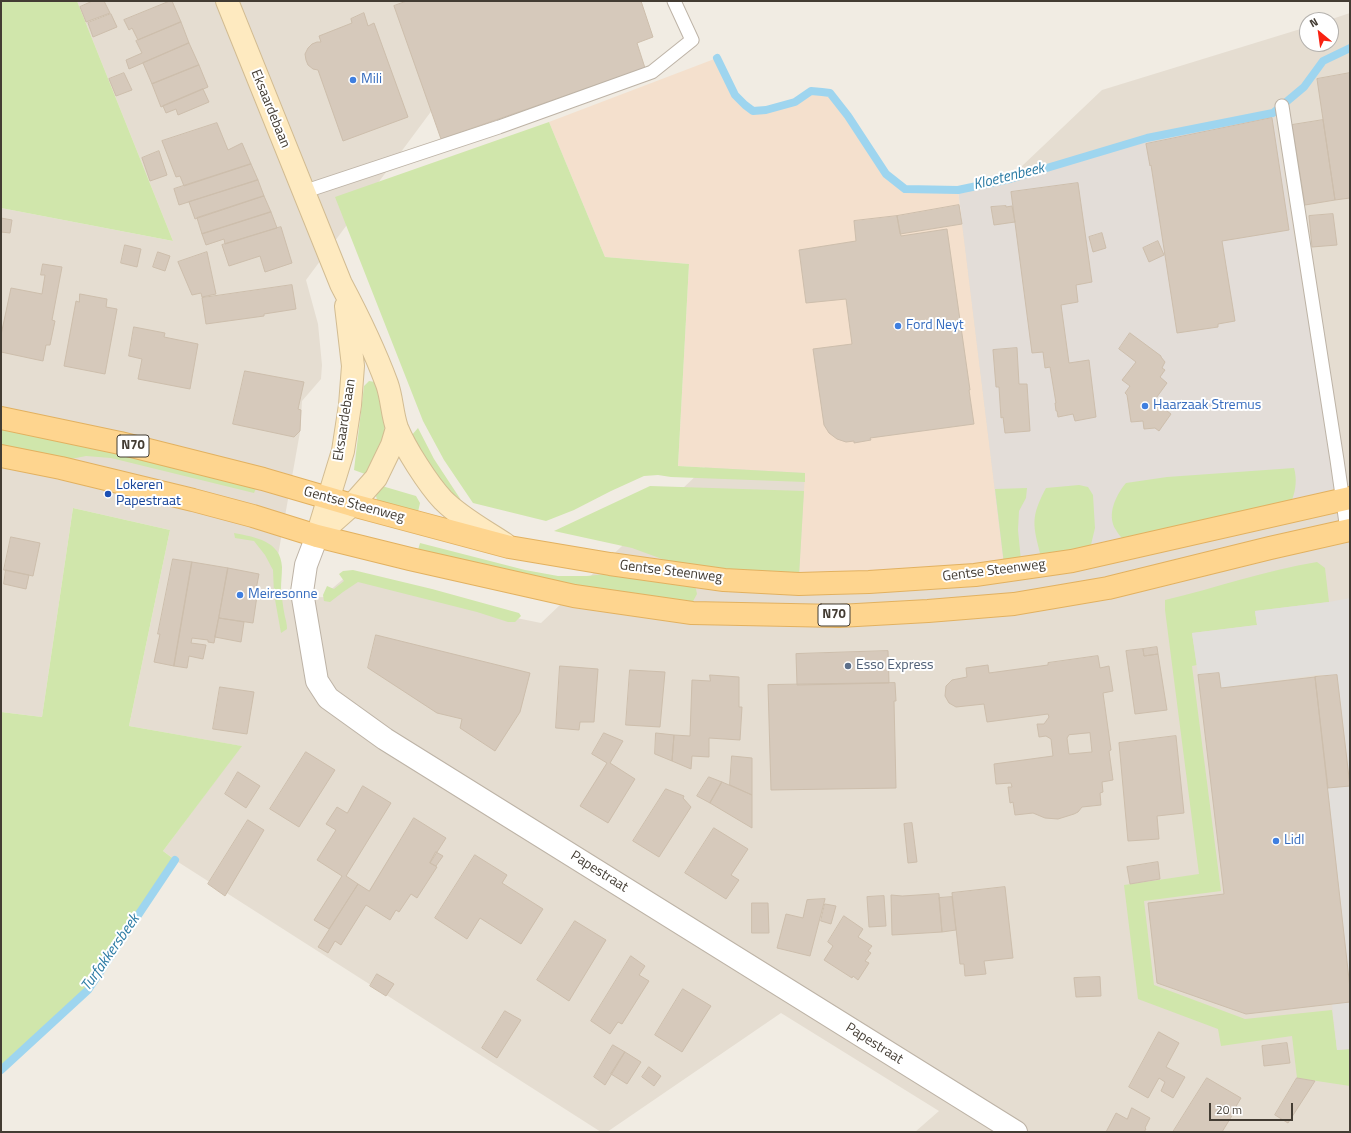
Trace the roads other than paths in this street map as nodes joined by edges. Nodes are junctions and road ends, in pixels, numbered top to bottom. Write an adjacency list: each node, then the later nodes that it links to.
1 (227, 1): 4 (main road, Eksaardebaan)
2 (674, 1): 4 (lane)
3 (1282, 106): 10 (lane)
4 (303, 192): 5 (main road, Eksaardebaan)
5 (341, 284): 7 (main road, Eksaardebaan); 9 (main road, Eksaardebaan)
6 (1, 418): 9 (main road, Gentse Steenweg / N70)
7 (397, 428): 11 (main road); 14 (main road, Eksaardebaan)
8 (1, 456): 13 (main road, N70)
9 (328, 498): 11 (main road, Gentse Steenweg / N70); 13 (main road, Eksaardebaan)
10 (1346, 499): 12 (lane); 14 (main road, Gentse Steenweg / N70)
11 (352, 505): 13 (main road); 14 (main road, Gentse Steenweg / N70)
12 (1349, 530): 13 (main road, N70)
13 (317, 536): 15 (street, Papestraat)
14 (509, 546)
15 (1016, 1132)

